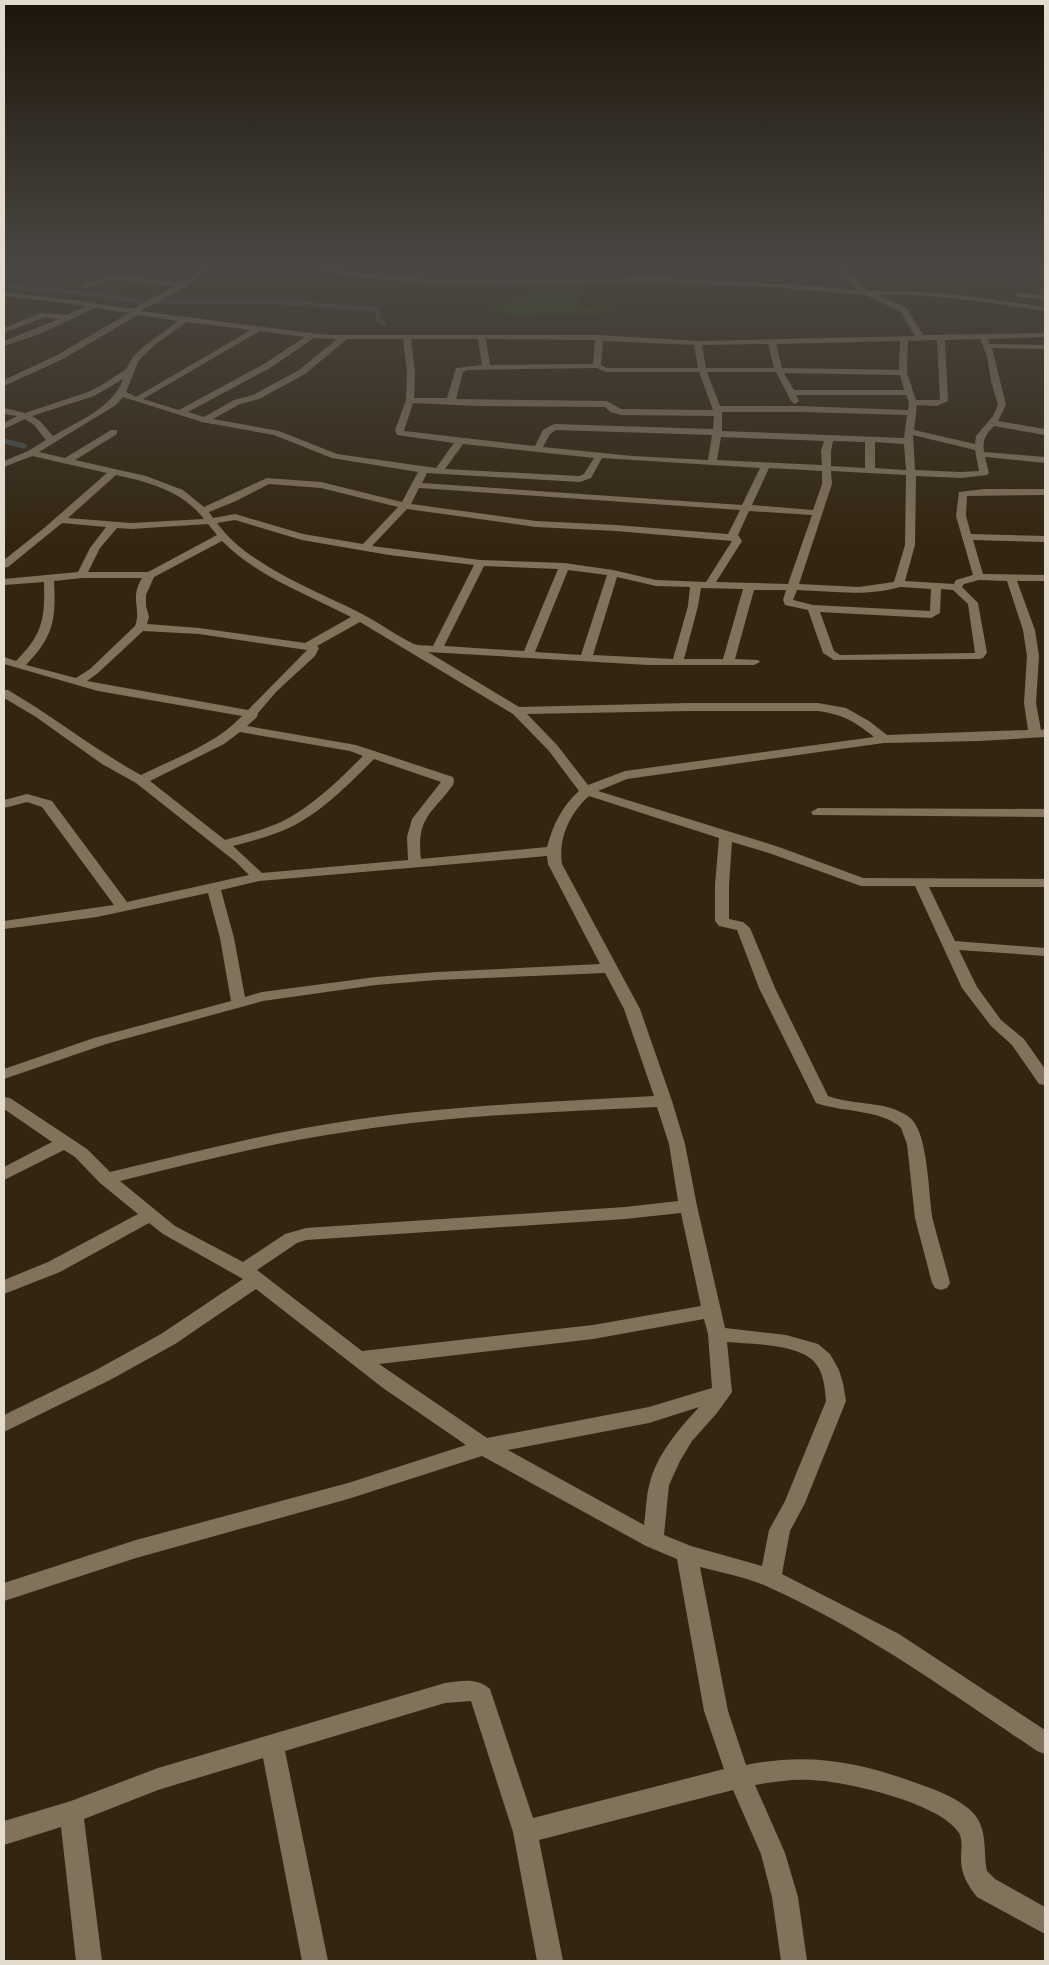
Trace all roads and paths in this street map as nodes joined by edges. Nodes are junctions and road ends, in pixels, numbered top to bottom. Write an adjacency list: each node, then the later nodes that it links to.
1 (50, 361): 20 (street)
2 (135, 361): 18 (street)
3 (204, 361): 24 (street)
4 (275, 361): 30 (street)
5 (316, 361): 33 (street)
6 (410, 361): 25 (street)
7 (485, 361): 15 (street)
8 (598, 361): 14 (street)
9 (701, 361): 16 (street)
10 (777, 361): 17 (street)
11 (903, 361): 19 (street)
12 (942, 361): 23 (street)
13 (992, 361): 34 (street)
14 (597, 366): 15 (street); 16 (street)
15 (486, 367): 26 (street)
16 (702, 370): 17 (street); 29 (street)
17 (780, 370): 19 (street); 21 (street)
18 (129, 371): 22 (street); 32 (street)
19 (903, 373): 23 (street)
20 (4, 383)
21 (791, 393): 23 (street); 27 (street)
22 (123, 394): 24 (street); 41 (street)
23 (912, 397): 31 (street)
24 (136, 400): 30 (street)
25 (410, 400): 26 (street); 42 (street)
26 (451, 401): 29 (street)
27 (800, 409): 29 (street); 31 (street)
28 (4, 411): 32 (street)
29 (718, 411): 38 (street)
30 (180, 413): 33 (street)
31 (913, 413): 39 (street)
32 (28, 415): 35 (street); 41 (street)
33 (205, 420): 54 (street)
34 (992, 423): 37 (street); 45 (street)
35 (4, 426)
36 (114, 432): 48 (street)
37 (1045, 432)
38 (717, 433): 40 (street); 44 (street); 50 (street)
39 (909, 437): 43 (street); 45 (street); 58 (street)
40 (829, 438): 43 (street); 53 (street)
41 (52, 441): 46 (street)
42 (460, 441): 44 (street); 57 (street)
43 (870, 441): 55 (street)
44 (538, 448): 47 (street)
45 (980, 451): 49 (street); 58 (street)
46 (31, 452): 48 (street); 51 (street)
47 (599, 456): 50 (street); 57 (street)
48 (68, 460): 56 (street)
49 (1045, 460)
50 (712, 463): 52 (street)
51 (4, 464)
52 (766, 465): 53 (street); 62 (street)
53 (827, 468): 55 (street); 64 (street)
54 (424, 470): 57 (street); 59 (street)
55 (870, 470): 58 (street)
56 (115, 471): 63 (street); 65 (street)
57 (439, 472)
58 (910, 473): 85 (street)
59 (417, 485): 61 (street); 62 (street)
60 (1045, 492): 70 (street)
61 (405, 506): 63 (street); 69 (street); 72 (street)
62 (744, 509): 64 (street); 69 (street)
63 (203, 511): 66 (street)
64 (818, 513): 87 (street)
65 (61, 520): 67 (street); 74 (street)
66 (210, 521): 67 (street); 68 (street); 72 (street)
67 (114, 525): 77 (street)
68 (223, 536): 78 (street); 92 (street)
69 (732, 537): 86 (street)
70 (967, 537): 71 (street); 79 (street)
71 (1045, 539)
72 (365, 548): 73 (street)
73 (480, 563): 75 (street); 96 (street)
74 (4, 565)
75 (564, 566): 76 (street); 97 (street)
76 (613, 574): 84 (street); 98 (street)
77 (82, 575): 78 (street); 80 (street)
78 (150, 575): 93 (street)
79 (979, 577): 81 (street); 89 (street)
80 (49, 578): 83 (street); 103 (street)
81 (1011, 578): 82 (street); 109 (street)
82 (1045, 578)
83 (4, 582)
84 (696, 584): 86 (street); 100 (street)
85 (899, 584): 87 (street); 88 (street)
86 (709, 585): 90 (street)
87 (792, 586): 90 (street); 91 (street)
88 (936, 586): 89 (street); 91 (street)
89 (957, 587): 91 (street)
90 (749, 588): 101 (street)
91 (813, 608)
92 (360, 617): 94 (street); 95 (street)
93 (140, 627): 94 (street); 104 (street)
94 (307, 647): 107 (street)
95 (414, 648): 96 (street); 106 (street)
96 (437, 649): 97 (street)
97 (528, 655): 98 (street)
98 (586, 658): 100 (street)
99 (4, 660): 103 (street)
100 (678, 661): 101 (street)
101 (728, 662): 102 (street)
102 (754, 662)
103 (18, 666): 104 (street)
104 (79, 681): 107 (street)
105 (4, 693): 112 (street)
106 (517, 711): 110 (street); 113 (street)
107 (253, 714): 108 (street)
108 (238, 728): 111 (street); 112 (street)
109 (1040, 733): 110 (street)
110 (884, 739): 113 (street)
111 (371, 755): 118 (street); 120 (street)
112 (140, 780): 118 (street)
113 (586, 791): 117 (street); 119 (street)
114 (4, 804): 125 (street)
115 (818, 812): 116 (street)
116 (1045, 813)
117 (726, 836): 122 (street); 141 (street)
118 (222, 845): 121 (street)
119 (553, 851): 120 (street); 129 (street)
120 (415, 863): 121 (street)
121 (259, 877): 124 (street)
122 (920, 883): 123 (street); 127 (street)
123 (1045, 883)
124 (213, 887): 125 (street); 130 (street)
125 (123, 907): 126 (street)
126 (4, 926)
127 (948, 945): 128 (street); 132 (street)
128 (1045, 952)
129 (610, 968): 130 (street); 133 (street)
130 (239, 1003): 131 (street)
131 (4, 1074)
132 (1045, 1080)
133 (664, 1101): 137 (street); 138 (street)
134 (4, 1102): 135 (street)
135 (65, 1142): 136 (street); 137 (street)
136 (4, 1174)
137 (106, 1178): 139 (street)
138 (688, 1206): 140 (street); 143 (street)
139 (151, 1215): 140 (street); 142 (street)
140 (250, 1275): 145 (street); 147 (street)
141 (941, 1282)
142 (4, 1287)
143 (713, 1312): 144 (street); 145 (street)
144 (717, 1334): 146 (street); 151 (street)
145 (358, 1359): 148 (street)
146 (722, 1392): 148 (street); 149 (street)
147 (4, 1424)
148 (484, 1447): 149 (street); 152 (street)
149 (653, 1540): 150 (street)
150 (686, 1554): 151 (street); 155 (street)
151 (770, 1578): 153 (street)
152 (4, 1592)
153 (1045, 1743)
154 (272, 1744): 156 (street); 157 (street); 161 (street)
155 (739, 1777): 157 (street); 159 (street); 163 (street)
156 (71, 1812): 158 (street); 160 (street)
157 (526, 1832): 162 (street)
158 (4, 1833)
159 (1045, 1921)
160 (89, 1961)
161 (315, 1961)
162 (550, 1961)
163 (794, 1961)

